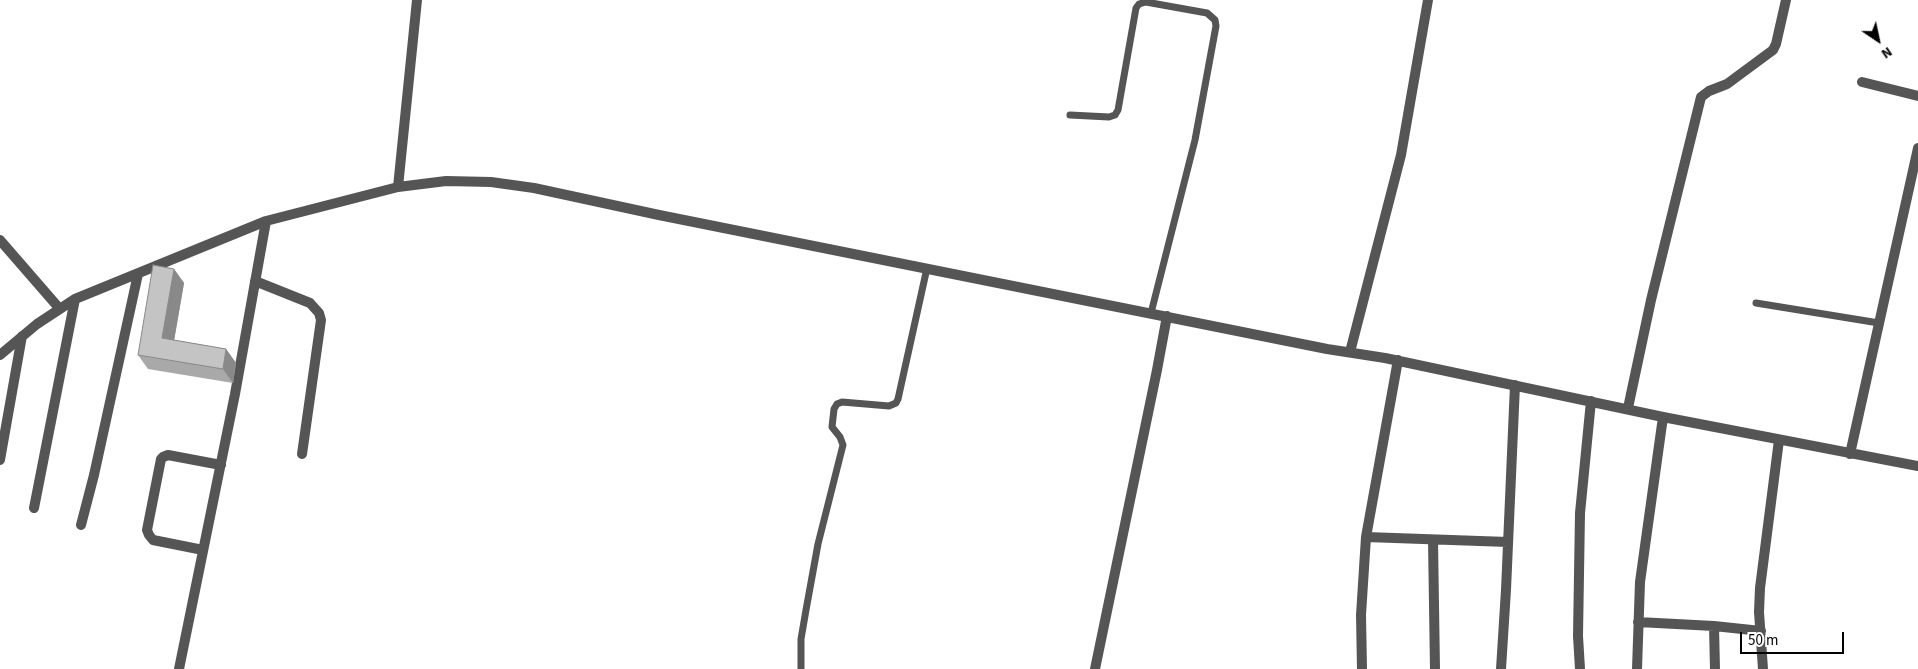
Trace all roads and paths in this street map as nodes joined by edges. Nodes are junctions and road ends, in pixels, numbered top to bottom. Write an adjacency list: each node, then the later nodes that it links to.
1 (417, 0): 8 (street)
2 (1428, 0): 21 (street)
3 (1786, 0): 26 (street)
4 (1862, 82): 5 (street)
5 (1918, 96)
6 (1070, 115): 17 (lane)
7 (1918, 148): 19 (street)
8 (398, 187): 9 (street); 11 (street)
9 (266, 221): 12 (street); 13 (street)
10 (0, 240): 16 (street)
11 (926, 268): 17 (street); 44 (lane)
12 (138, 274): 14 (street); 35 (street)
13 (256, 281): 29 (street); 32 (street)
14 (76, 298): 16 (street); 34 (street)
15 (1756, 303): 19 (lane)
16 (59, 308): 20 (street)
17 (1151, 313): 18 (street)
18 (1167, 316): 21 (street); 45 (street)
19 (1879, 323): 30 (street)
20 (22, 336): 22 (street); 31 (street)
21 (1350, 352): 23 (street)
22 (0, 355)
23 (1398, 360): 24 (street); 36 (street)
24 (1515, 385): 25 (street); 38 (street)
25 (1591, 401): 26 (street); 49 (street)
26 (1628, 408): 27 (street)
27 (1663, 417): 28 (street); 40 (street)
28 (1779, 440): 30 (street); 42 (street)
29 (302, 454)
30 (1850, 454): 33 (street)
31 (0, 460)
32 (221, 465): 39 (street); 39 (street)
33 (1918, 466)
34 (34, 508)
35 (81, 525)
36 (1366, 537): 37 (street); 46 (street)
37 (1433, 540): 38 (street); 47 (street)
38 (1508, 542): 48 (street)
39 (203, 550): 43 (street)
40 (1638, 622): 41 (street); 50 (street)
41 (1714, 626): 42 (street); 51 (street)
42 (1761, 631): 52 (street)
43 (179, 669)
44 (801, 669)
45 (1095, 669)
46 (1362, 669)
47 (1435, 669)
48 (1501, 669)
49 (1580, 669)
50 (1637, 669)
51 (1715, 669)
52 (1763, 669)

